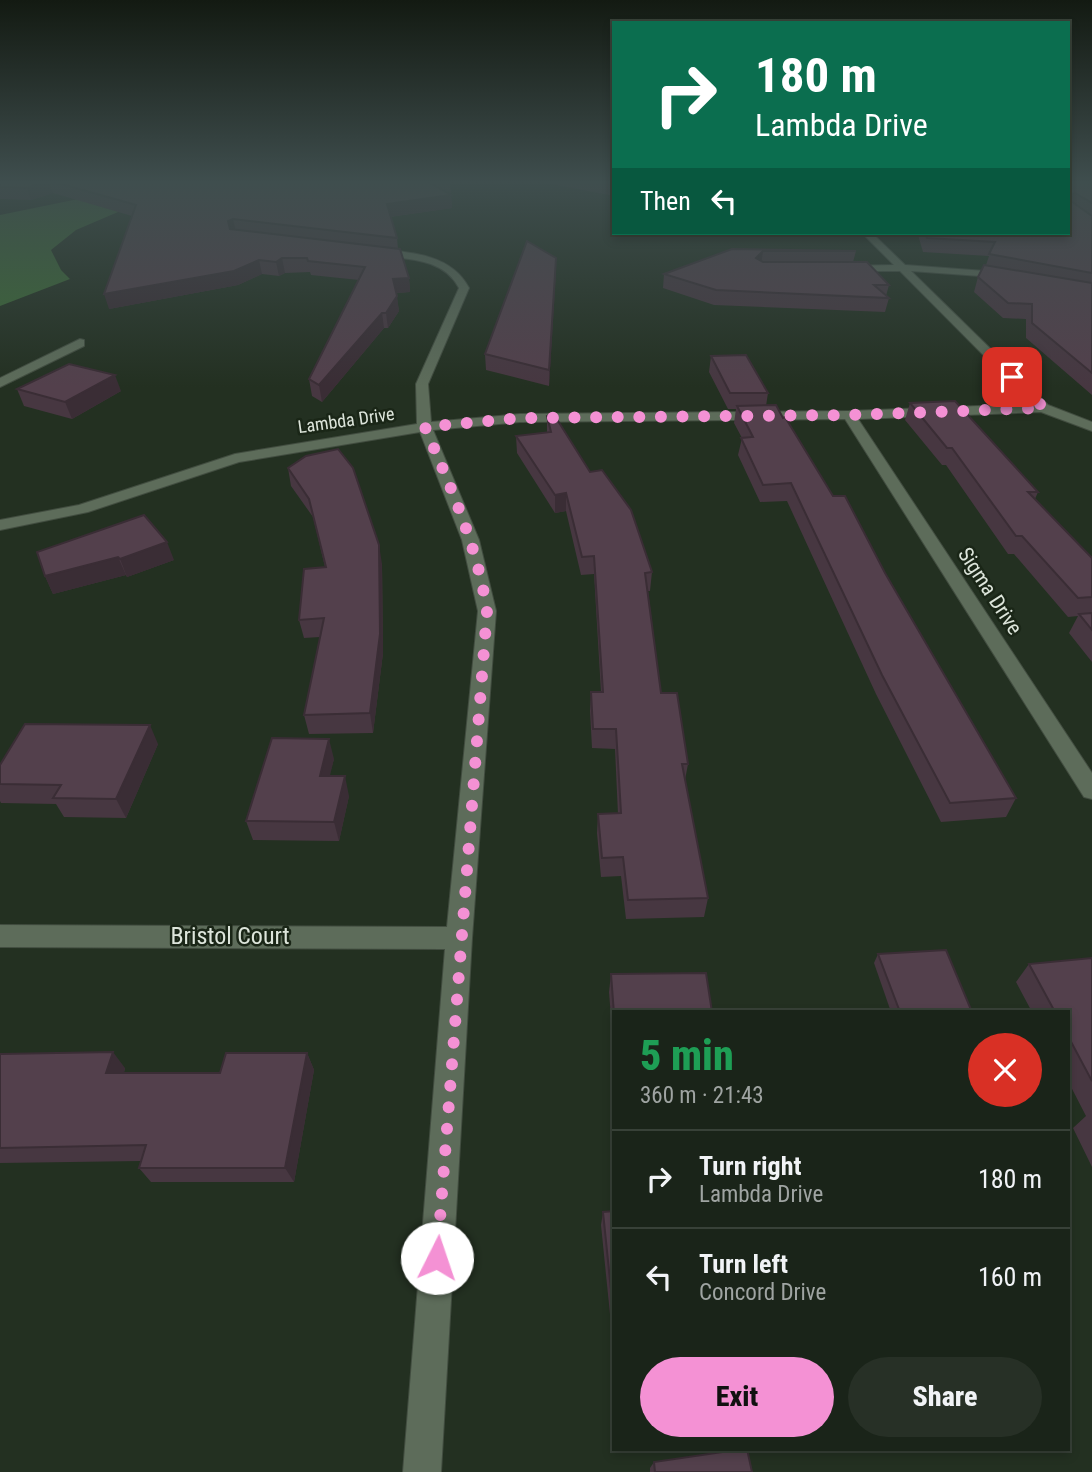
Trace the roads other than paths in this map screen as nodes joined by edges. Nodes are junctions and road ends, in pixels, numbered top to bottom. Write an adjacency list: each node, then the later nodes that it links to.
1 (884, 250): 3 (street)
2 (359, 251): 10 (street)
3 (903, 268): 4 (street); 5 (street); 8 (street)
4 (838, 269)
5 (1015, 276)
6 (80, 343): 7 (street)
7 (0, 383)
8 (1044, 408): 9 (street, Lambda Drive); 11 (street)
9 (849, 415): 10 (street, Lambda Drive); 13 (street, Sigma Drive)
10 (425, 427): 12 (street, Lambda Drive); 15 (street)
11 (1092, 427)
12 (0, 525)
13 (1092, 790)
14 (0, 936): 15 (street, Bristol Court)
15 (459, 938): 16 (street)
16 (422, 1472)

